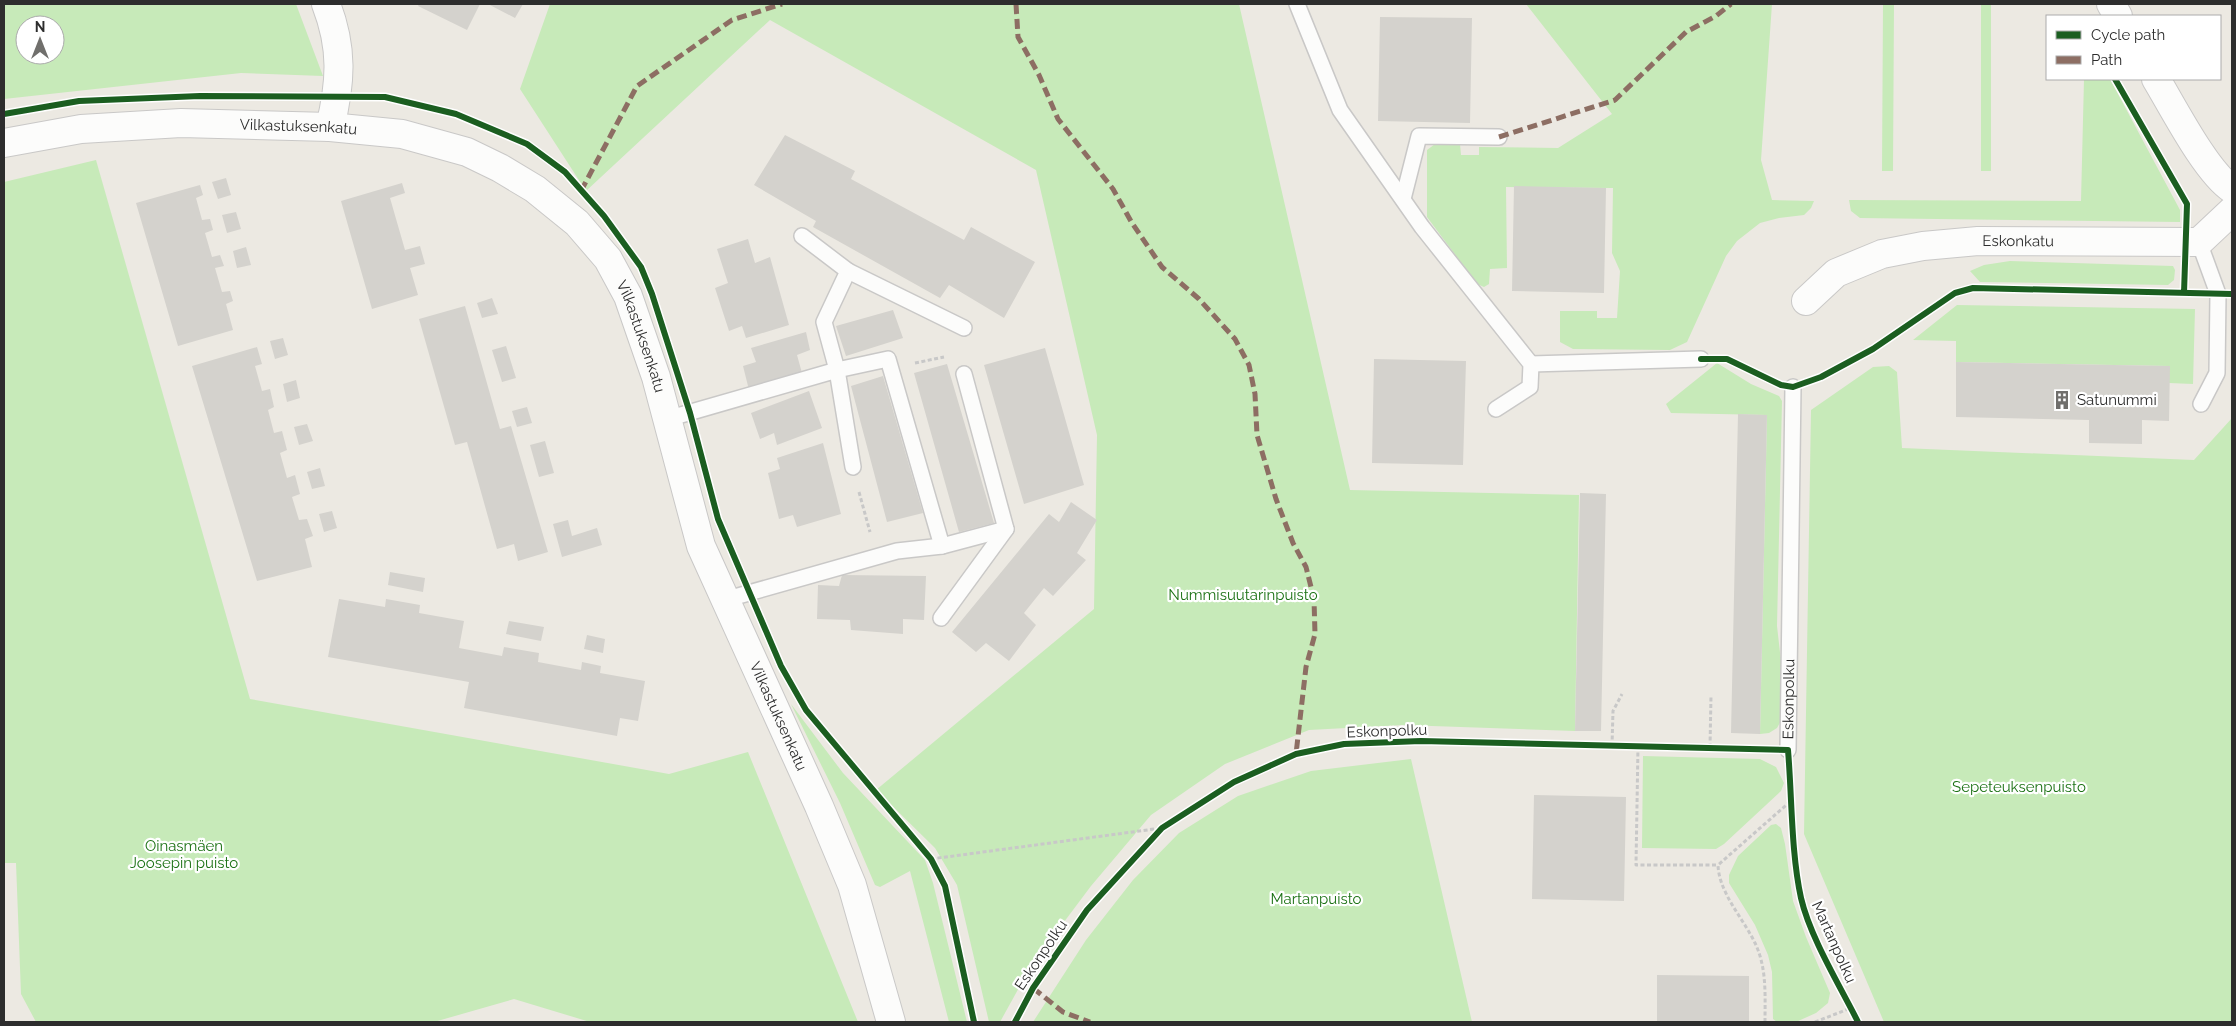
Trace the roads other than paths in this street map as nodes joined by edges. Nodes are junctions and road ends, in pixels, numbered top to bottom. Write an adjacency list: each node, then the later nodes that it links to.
1 (326, 4): 6 (street)
2 (1297, 4): 10 (lane)
3 (2111, 4): 4 (street)
4 (2117, 15)
5 (2157, 80): 9 (street)
6 (330, 127): 8 (street, Vilkastuksenkatu); 24 (street, Vilkastuksenkatu)
7 (1499, 137): 10 (lane)
8 (4, 143)
9 (2232, 189)
10 (1403, 199): 18 (lane)
11 (2232, 212): 13 (street)
12 (802, 236): 14 (lane)
13 (2199, 242): 15 (street, Eskonkatu); 22 (lane)
14 (848, 271): 16 (lane); 19 (lane)
15 (1806, 301)
16 (964, 328)
17 (1701, 359): 18 (lane)
18 (1531, 364): 23 (lane)
19 (837, 370): 24 (lane); 25 (lane); 27 (lane)
20 (964, 374): 26 (lane)
21 (1793, 387): 30 (lane, Eskonpolku)
22 (2202, 404)
23 (1496, 409)
24 (667, 419): 28 (street, Vilkastuksenkatu)
25 (853, 467)
26 (1006, 529): 27 (lane); 29 (lane)
27 (942, 546): 28 (lane)
28 (724, 600): 31 (street, Vilkastuksenkatu)
29 (941, 618)
30 (1788, 750)
31 (891, 1022)

